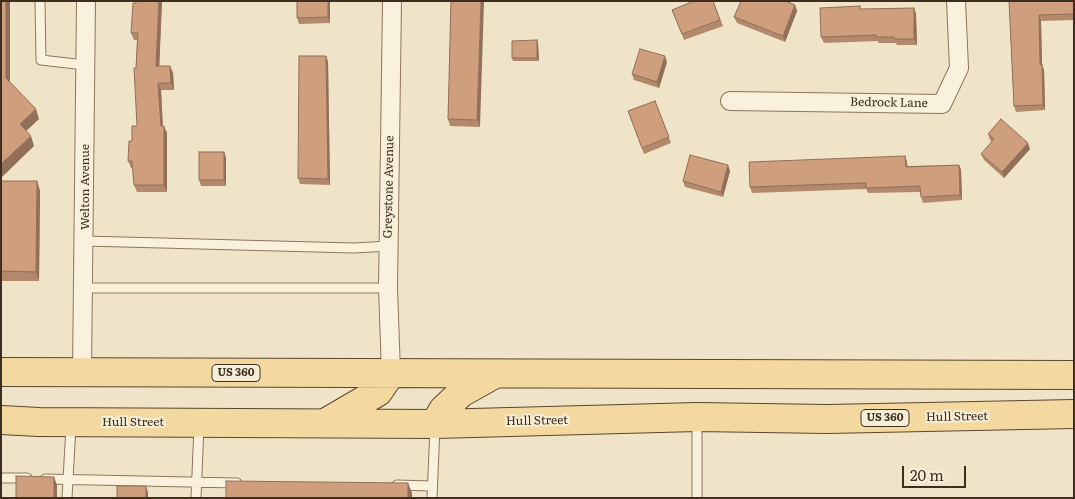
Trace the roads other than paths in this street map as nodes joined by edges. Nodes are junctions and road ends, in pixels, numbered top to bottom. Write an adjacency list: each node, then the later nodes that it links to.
1 (40, 1): 5 (lane)
2 (86, 1): 5 (street, Welton Avenue)
3 (392, 1): 8 (street, Greystone Avenue)
4 (956, 1): 6 (street, Bedrock Lane)
5 (85, 64): 7 (street, Welton Avenue)
6 (730, 101)
7 (84, 241): 8 (lane); 9 (street, Welton Avenue)
8 (389, 246): 10 (street, Greystone Avenue)
9 (84, 288): 10 (lane); 13 (street, Welton Avenue)
10 (388, 288): 14 (street, Greystone Avenue)
11 (1, 353): 13 (main road)
12 (1, 372): 13 (main road, US 360)
13 (82, 372): 14 (main road, US 360)
14 (390, 373): 15 (main road, US 360); 23 (main road)
15 (496, 373): 16 (main road, US 360); 24 (main road)
16 (1074, 375)
17 (1074, 414): 18 (main road, Hull Street / US 360)
18 (697, 417): 24 (main road, Hull Street / US 360); 35 (lane)
19 (1, 420): 20 (main road, Hull Street / US 360)
20 (38, 422): 21 (main road, Hull Street / US 360); 25 (main road)
21 (71, 422): 22 (main road, Hull Street / US 360); 27 (lane)
22 (199, 422): 23 (main road, Hull Street / US 360); 28 (lane)
23 (325, 423): 24 (main road, Hull Street / US 360)
24 (435, 424): 31 (lane)
25 (1, 433)
26 (2, 478): 27 (lane)
27 (68, 479): 28 (lane); 32 (lane)
28 (196, 483): 29 (lane); 33 (lane)
29 (245, 483)
30 (383, 485): 31 (lane)
31 (432, 486): 34 (lane)
32 (68, 498)
33 (196, 498)
34 (432, 498)
35 (697, 498)

